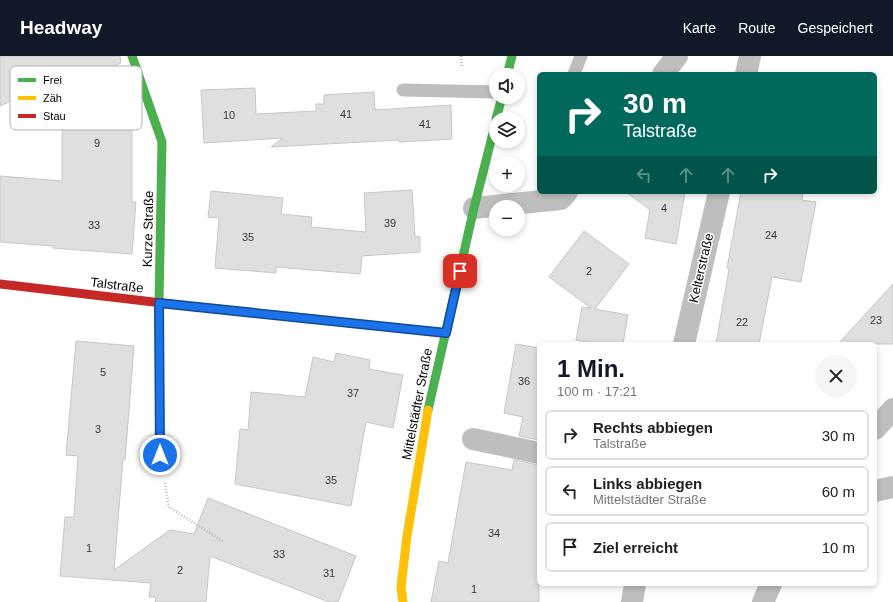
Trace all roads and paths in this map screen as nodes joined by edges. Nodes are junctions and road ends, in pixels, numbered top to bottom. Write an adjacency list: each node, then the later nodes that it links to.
1 (132, 56): 6 (street, Kurze Straße)
2 (512, 56): 7 (street)
3 (581, 56): 8 (lane)
4 (677, 56): 9 (street)
5 (750, 56): 10 (street)
6 (135, 66)
7 (509, 68)
8 (575, 72)
9 (665, 72)
10 (746, 72)
11 (142, 85): 19 (street, Kurze Straße)
12 (403, 90): 13 (lane)
13 (489, 92)
14 (489, 148): 17 (street, Mittelstädter Straße)
15 (566, 194): 17 (street)
16 (719, 194): 21 (street, Kelterstraße)
17 (474, 208): 20 (street, Mittelstädter Straße)
18 (0, 284): 19 (street, Talstraße)
19 (159, 303): 20 (street, Talstraße); 26 (street, Kurze Straße)
20 (446, 333): 32 (street, Mittelstädter Straße)
21 (684, 342)
22 (893, 409): 23 (street)
23 (877, 427)
24 (473, 439): 25 (street)
25 (537, 453)
26 (160, 455): 29 (path)
27 (893, 487): 28 (street)
28 (877, 491)
29 (224, 542)
30 (635, 586): 33 (street)
31 (770, 586): 34 (street)
32 (402, 602)
33 (632, 602)
34 (763, 602)

